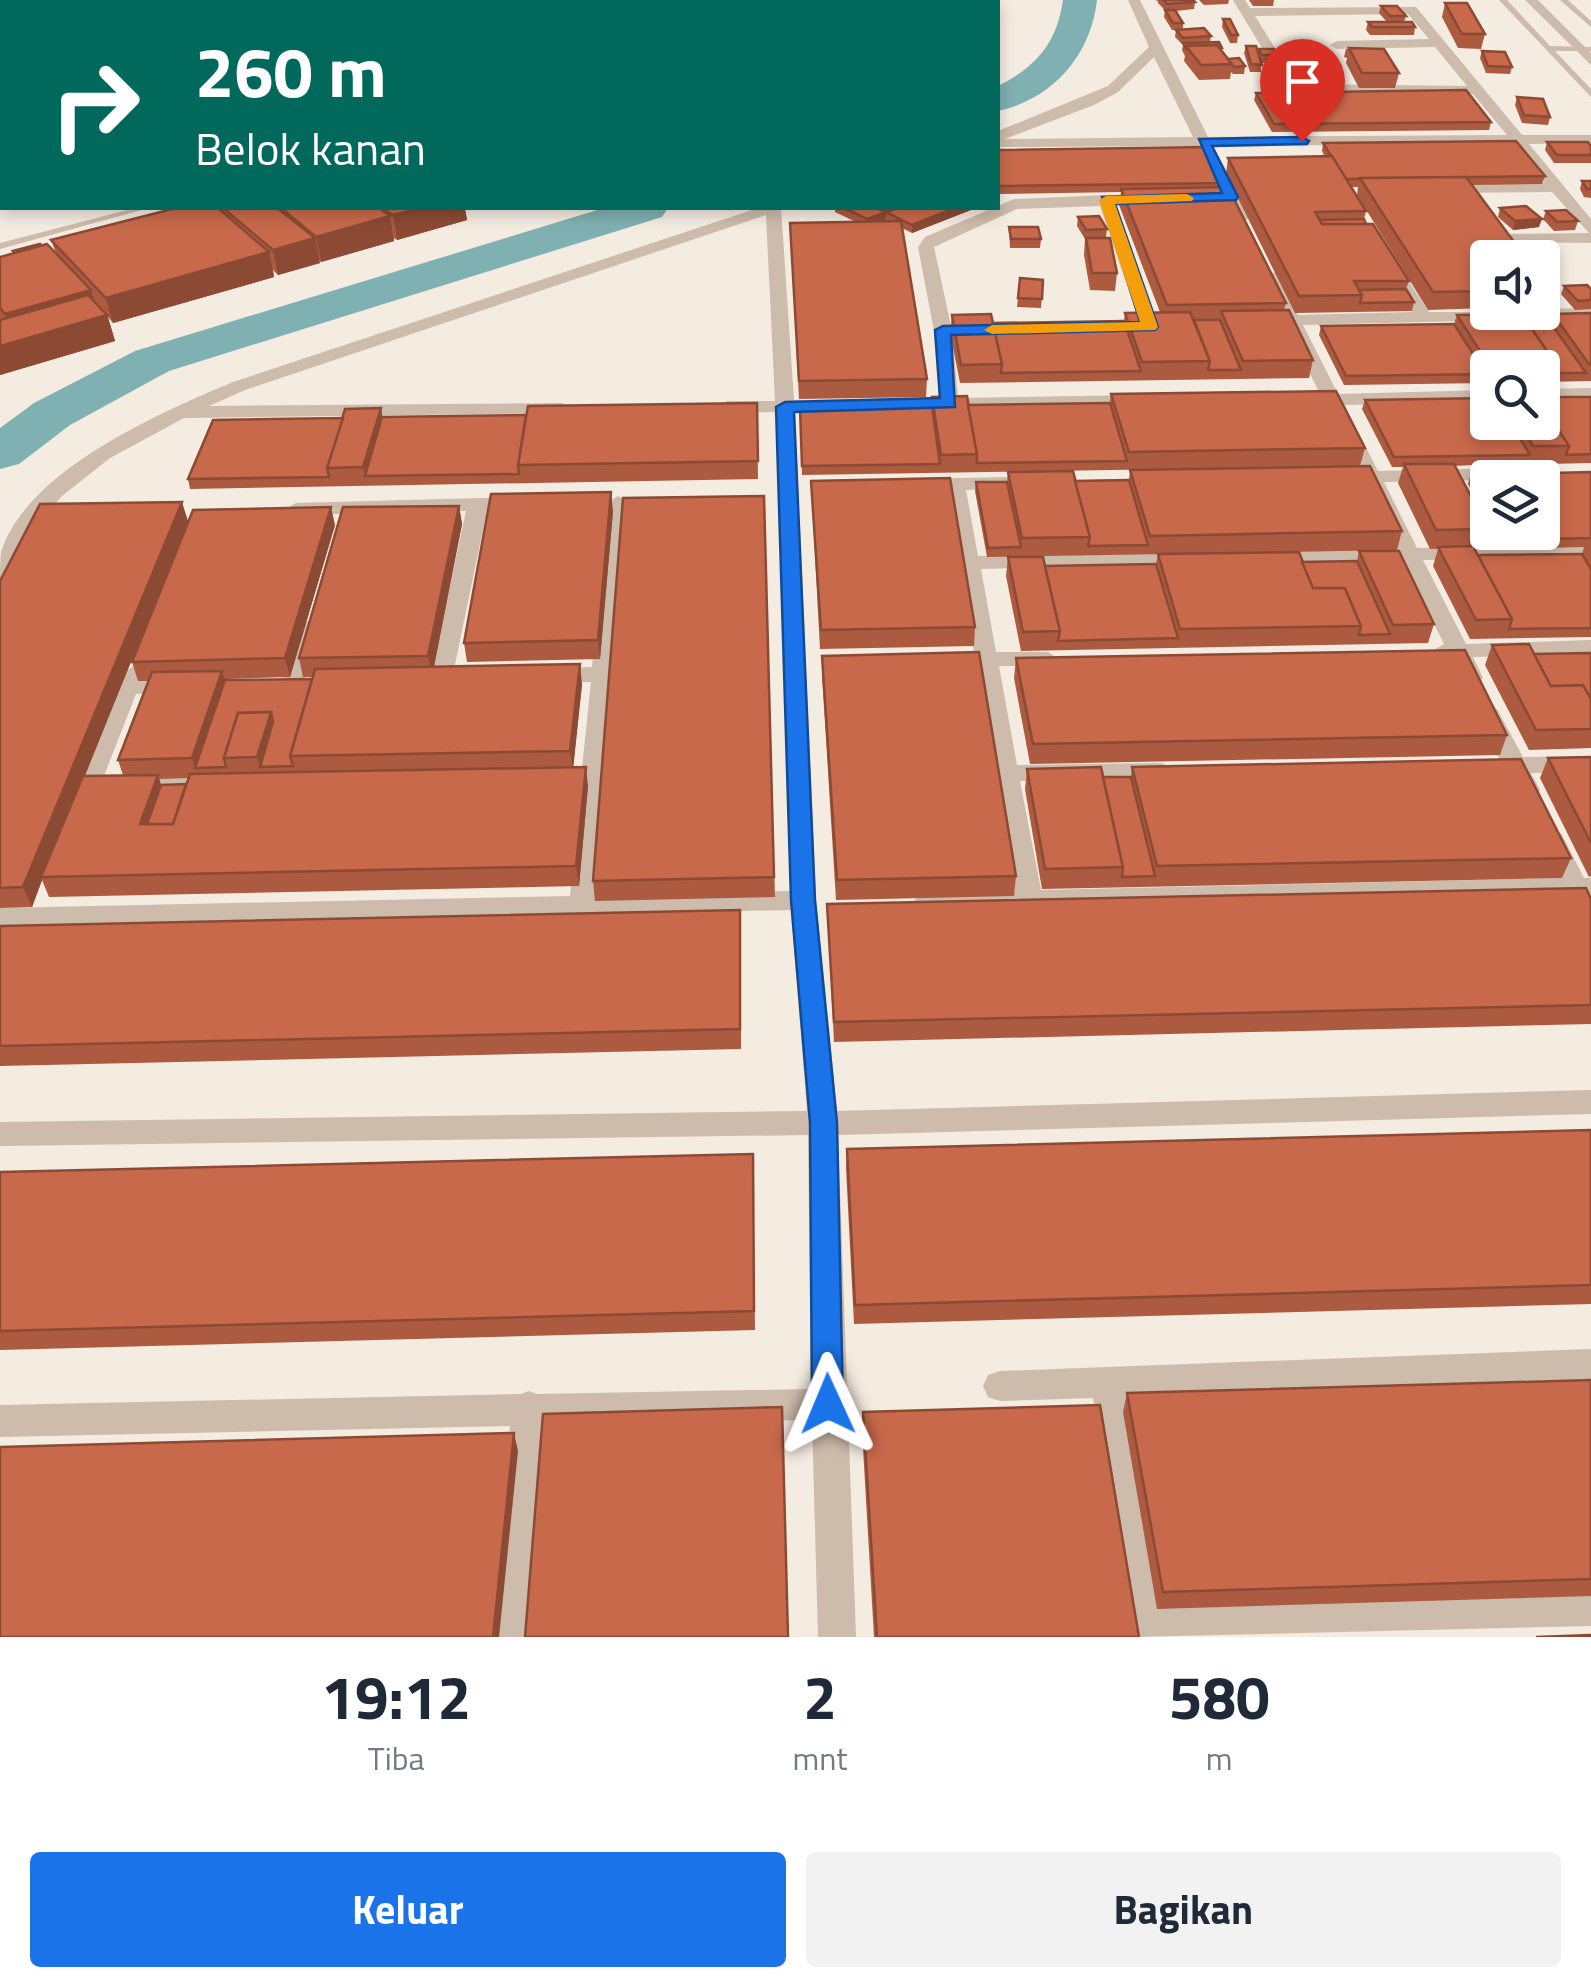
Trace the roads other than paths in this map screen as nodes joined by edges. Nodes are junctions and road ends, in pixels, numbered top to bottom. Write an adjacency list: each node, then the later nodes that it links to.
1 (1134, 0): 13 (street)
2 (1503, 0): 6 (lane)
3 (1564, 0): 7 (lane)
4 (1534, 4): 6 (lane); 9 (street)
5 (1243, 6): 10 (street); 20 (street)
6 (1511, 8): 8 (lane)
7 (1591, 25)
8 (1527, 26): 9 (lane); 14 (lane)
9 (1556, 26): 15 (street)
10 (1439, 43): 12 (street); 21 (street)
11 (1337, 45): 12 (street)
12 (1381, 45): 16 (street)
13 (1156, 48): 23 (street); 27 (street)
14 (1548, 48): 15 (lane); 18 (lane)
15 (1585, 48): 17 (street)
16 (1391, 60)
17 (1591, 65): 18 (lane)
18 (1568, 69): 22 (lane)
19 (1402, 75): 20 (street)
20 (1412, 90): 21 (street)
21 (1477, 90): 26 (street)
22 (1590, 92)
23 (1000, 139)
24 (1591, 139): 26 (street)
25 (1000, 140): 27 (street)
26 (1518, 140): 27 (street); 28 (street)
27 (1203, 142): 45 (street)
28 (1556, 186): 29 (street); 36 (street)
29 (1425, 188)
30 (1178, 198): 31 (street)
31 (1106, 200): 46 (street); 53 (street)
32 (136, 210): 39 (lane)
33 (767, 210): 57 (street)
34 (773, 210): 54 (street)
35 (1482, 220): 38 (street)
36 (1591, 229)
37 (1591, 238): 38 (street)
38 (1496, 240)
39 (0, 246)
40 (1390, 265): 44 (street)
41 (1560, 310): 43 (street)
42 (1470, 313): 44 (street)
43 (1591, 313)
44 (1423, 316): 45 (street)
45 (1293, 320): 51 (street)
46 (1149, 327)
47 (1591, 394): 48 (street)
48 (1560, 395)
49 (1470, 396): 51 (street)
50 (1294, 400): 51 (street)
51 (1332, 400): 59 (street)
52 (1160, 401): 53 (street)
53 (949, 403): 54 (street)
54 (785, 407): 56 (street); 101 (street)
55 (589, 408): 57 (street)
56 (707, 408)
57 (177, 412): 68 (street)
58 (1470, 475): 59 (street)
59 (1371, 476): 60 (street); 71 (street)
60 (1331, 477)
61 (1034, 483): 62 (street)
62 (955, 484): 63 (street); 72 (street)
63 (900, 485)
64 (618, 502): 82 (street)
65 (548, 503): 66 (street)
66 (478, 504): 67 (street); 84 (street)
67 (272, 510)
68 (34, 514): 69 (street); 73 (street)
69 (71, 514)
70 (1591, 551): 71 (street)
71 (1410, 554): 72 (street); 76 (street)
72 (969, 563): 80 (street)
73 (0, 576)
74 (314, 612): 85 (street)
75 (1591, 647): 76 (street)
76 (1458, 650): 78 (street); 89 (street)
77 (142, 652): 87 (street)
78 (1419, 652)
79 (1079, 658): 80 (street)
80 (986, 659): 81 (street); 92 (street)
81 (929, 660)
82 (604, 674): 83 (street); 93 (street)
83 (532, 676)
84 (441, 679)
85 (293, 682)
86 (201, 684): 87 (street)
87 (127, 686): 96 (street)
88 (1591, 764): 89 (street)
89 (1515, 765): 90 (street); 99 (street)
90 (1476, 766)
91 (1183, 770): 92 (street)
92 (1007, 773): 100 (street)
93 (595, 776): 94 (street); 103 (street)
94 (537, 777)
95 (244, 783): 96 (street)
96 (88, 786): 97 (street)
97 (75, 818)
98 (48, 885): 106 (street)
99 (1584, 887): 100 (street); 104 (street)
100 (1029, 898): 102 (street)
101 (803, 900): 103 (street); 108 (street)
102 (912, 903)
103 (582, 905): 106 (street)
104 (1591, 916)
105 (0, 918): 106 (street)
106 (34, 918)
107 (1591, 1102): 108 (street)
108 (824, 1123): 109 (street); 113 (street)
109 (0, 1134)
110 (1591, 1364): 111 (street)
111 (1107, 1383): 112 (street); 117 (street)
112 (1000, 1386)
113 (828, 1404): 114 (street); 119 (street)
114 (529, 1407): 115 (street); 118 (street)
115 (0, 1421)
116 (1591, 1608): 117 (street)
117 (1150, 1629)
118 (506, 1637)
119 (837, 1637)

